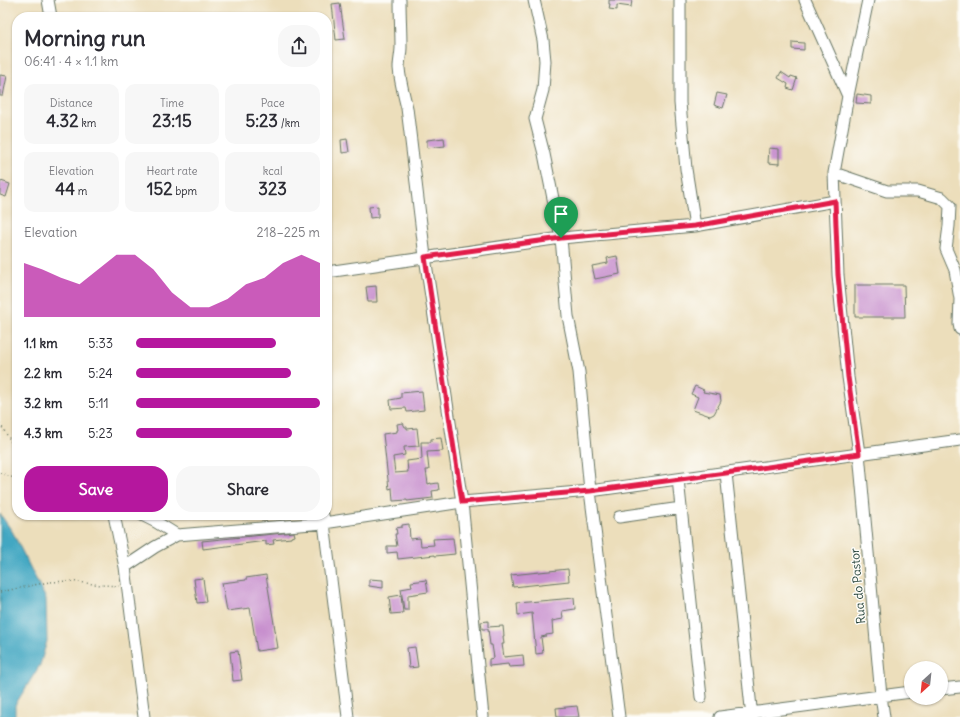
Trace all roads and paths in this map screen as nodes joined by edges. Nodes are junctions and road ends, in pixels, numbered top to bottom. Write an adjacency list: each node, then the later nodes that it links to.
1 (48, 0): 7 (street)
2 (400, 0): 13 (street)
3 (534, 0): 12 (street)
4 (680, 0): 11 (street)
5 (805, 0): 8 (street)
6 (868, 0): 8 (street, Rua do Pastor)
7 (50, 12)
8 (848, 96): 9 (street, Rua do Pastor)
9 (834, 173): 10 (street, Rua do Pastor); 15 (street)
10 (835, 201): 11 (street); 19 (street, Rua do Pastor)
11 (695, 226): 12 (street)
12 (561, 238): 13 (street); 24 (street)
13 (425, 257): 14 (street); 25 (street)
14 (332, 271)
15 (960, 328)
16 (0, 424): 18 (path)
17 (960, 440): 19 (street)
18 (12, 443)
19 (859, 454): 21 (street); 40 (street, Rua do Pastor)
20 (0, 473): 22 (path)
21 (726, 473): 23 (street); 42 (street)
22 (12, 477)
23 (678, 479): 24 (street); 26 (street)
24 (590, 491): 25 (street); 46 (street)
25 (462, 502): 28 (street); 45 (street)
26 (682, 508): 27 (street); 41 (street)
27 (619, 517)
28 (332, 518)
29 (115, 520): 34 (street)
30 (152, 520): 33 (street)
31 (315, 520): 33 (street)
32 (324, 520): 44 (street)
33 (177, 535): 34 (street)
34 (125, 567): 35 (street)
35 (127, 586): 36 (path); 43 (street)
36 (0, 592)
37 (960, 687): 38 (street)
38 (948, 688)
39 (904, 693): 40 (street)
40 (881, 696): 42 (street); 48 (street, Rua do Pastor)
41 (701, 697)
42 (752, 715): 47 (street)
43 (144, 717)
44 (348, 717)
45 (483, 717)
46 (619, 717)
47 (720, 717)
48 (884, 717)

